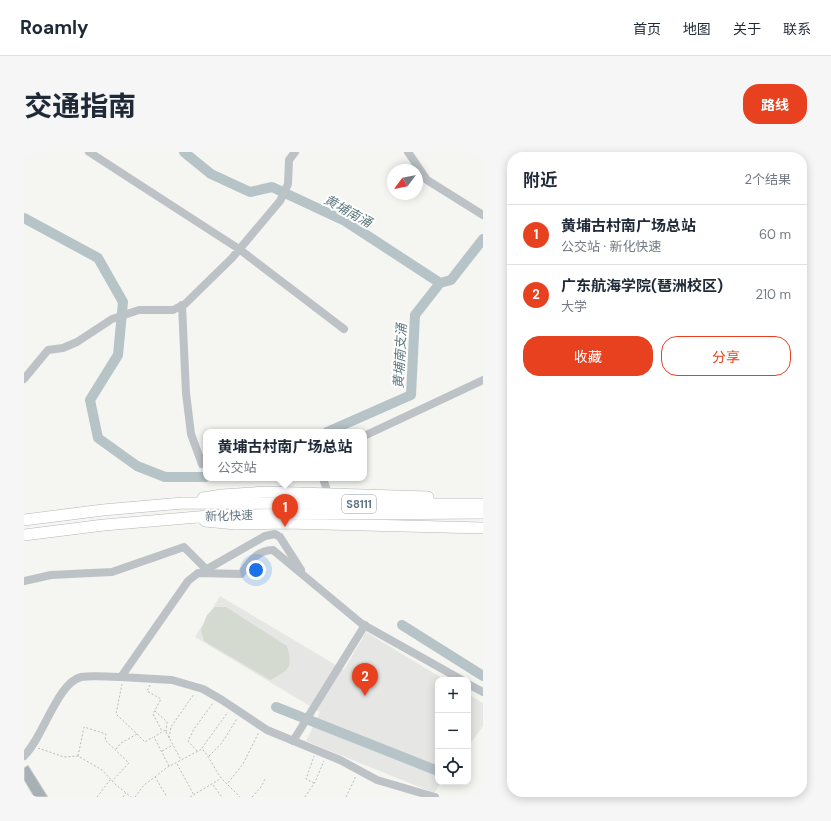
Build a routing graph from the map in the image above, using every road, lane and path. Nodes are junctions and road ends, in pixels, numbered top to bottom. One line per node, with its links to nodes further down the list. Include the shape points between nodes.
1 (89, 152): 5 (street)
2 (295, 152): 5 (street, via 289,160 288,184 280,201)
3 (408, 152): 4 (street, via 427,180)
4 (483, 215)
5 (239, 249): 6 (street); 7 (street)
6 (182, 305): 8 (street, via 173,310 138,310 112,319 77,342 63,348 48,350); 11 (street, via 186,393 191,434)
7 (344, 329)
8 (24, 379)
9 (483, 380): 10 (street)
10 (367, 435)
11 (202, 464)
12 (324, 481): 13 (street)
13 (328, 494): 14 (highway, via 240,493); 15 (highway, via 475,499)
14 (183, 503): 15 (highway, 新化快速 / S8111); 18 (highway, 新化快速 / S8111)
15 (483, 503)
16 (483, 513): 17 (highway, 新化快速 / S8111, via 236,515)
17 (186, 518): 19 (highway, via 236,524); 20 (highway, 新化快速 / S8111)
18 (24, 520)
19 (483, 528)
20 (24, 535)
21 (203, 571): 22 (street, via 241,574 256,555 265,550 273,550); 22 (street, via 265,536 275,534 280,537); 23 (street, via 184,547 112,572 51,575); 25 (street, via 188,581)
22 (306, 577): 24 (street)
23 (24, 581)
24 (365, 625): 26 (street); 41 (street)
25 (122, 677): 27 (street); 38 (path, via 116,714); 43 (street, via 81,678 65,686)
26 (457, 677)
27 (154, 679): 29 (street, via 172,680); 33 (path, via 147,691 161,699)
28 (471, 686): 30 (street)
29 (198, 688): 31 (street); 40 (path, via 171,727)
30 (483, 692)
31 (217, 697): 32 (street); 47 (path, via 188,741)
32 (232, 706): 34 (street); 45 (path)
33 (155, 711): 36 (path, via 153,714); 37 (path, via 168,722)
34 (241, 713): 35 (street); 52 (path, via 221,744)
35 (262, 727): 41 (street); 63 (path, via 243,764)
36 (162, 732): 37 (path, via 165,730); 39 (path)
37 (166, 733): 40 (path)
38 (137, 734): 39 (path, via 145,742); 44 (path)
39 (154, 737): 48 (path)
40 (169, 738): 42 (path)
41 (293, 740): 46 (street)
42 (173, 745): 48 (path); 53 (path)
43 (32, 746): 50 (street); 51 (path, via 64,757)
44 (116, 749): 51 (path, via 105,740 106,734 84,728); 61 (path, via 129,763)
45 (202, 749): 47 (path); 52 (path)
46 (317, 750): 49 (street); 64 (path, via 306,779)
47 (197, 751): 53 (path)
48 (162, 752): 55 (path)
49 (327, 755): 56 (street); 64 (path)
50 (24, 756)
51 (78, 756): 59 (path, via 102,770)
52 (209, 756): 58 (path)
53 (181, 760): 54 (path)
54 (176, 763): 55 (path); 66 (path)
55 (169, 767): 57 (path)
56 (359, 770): 77 (path); 78 (street, via 377,780)
57 (155, 777): 70 (path, via 144,785); 71 (path)
58 (220, 778): 62 (path); 63 (path)
59 (110, 779): 61 (path); 67 (path)
60 (265, 779): 75 (path)
61 (112, 781): 65 (path)
62 (212, 784): 66 (path); 73 (path)
63 (227, 784): 74 (path)
64 (314, 784): 76 (path)
65 (126, 793): 68 (path); 69 (path)
66 (194, 795): 72 (path)
67 (97, 797)
68 (123, 797)
69 (131, 797)
70 (135, 797)
71 (167, 797)
72 (190, 797)
73 (222, 797)
74 (240, 797)
75 (252, 797)
76 (305, 797)
77 (346, 797)
78 (436, 797)

